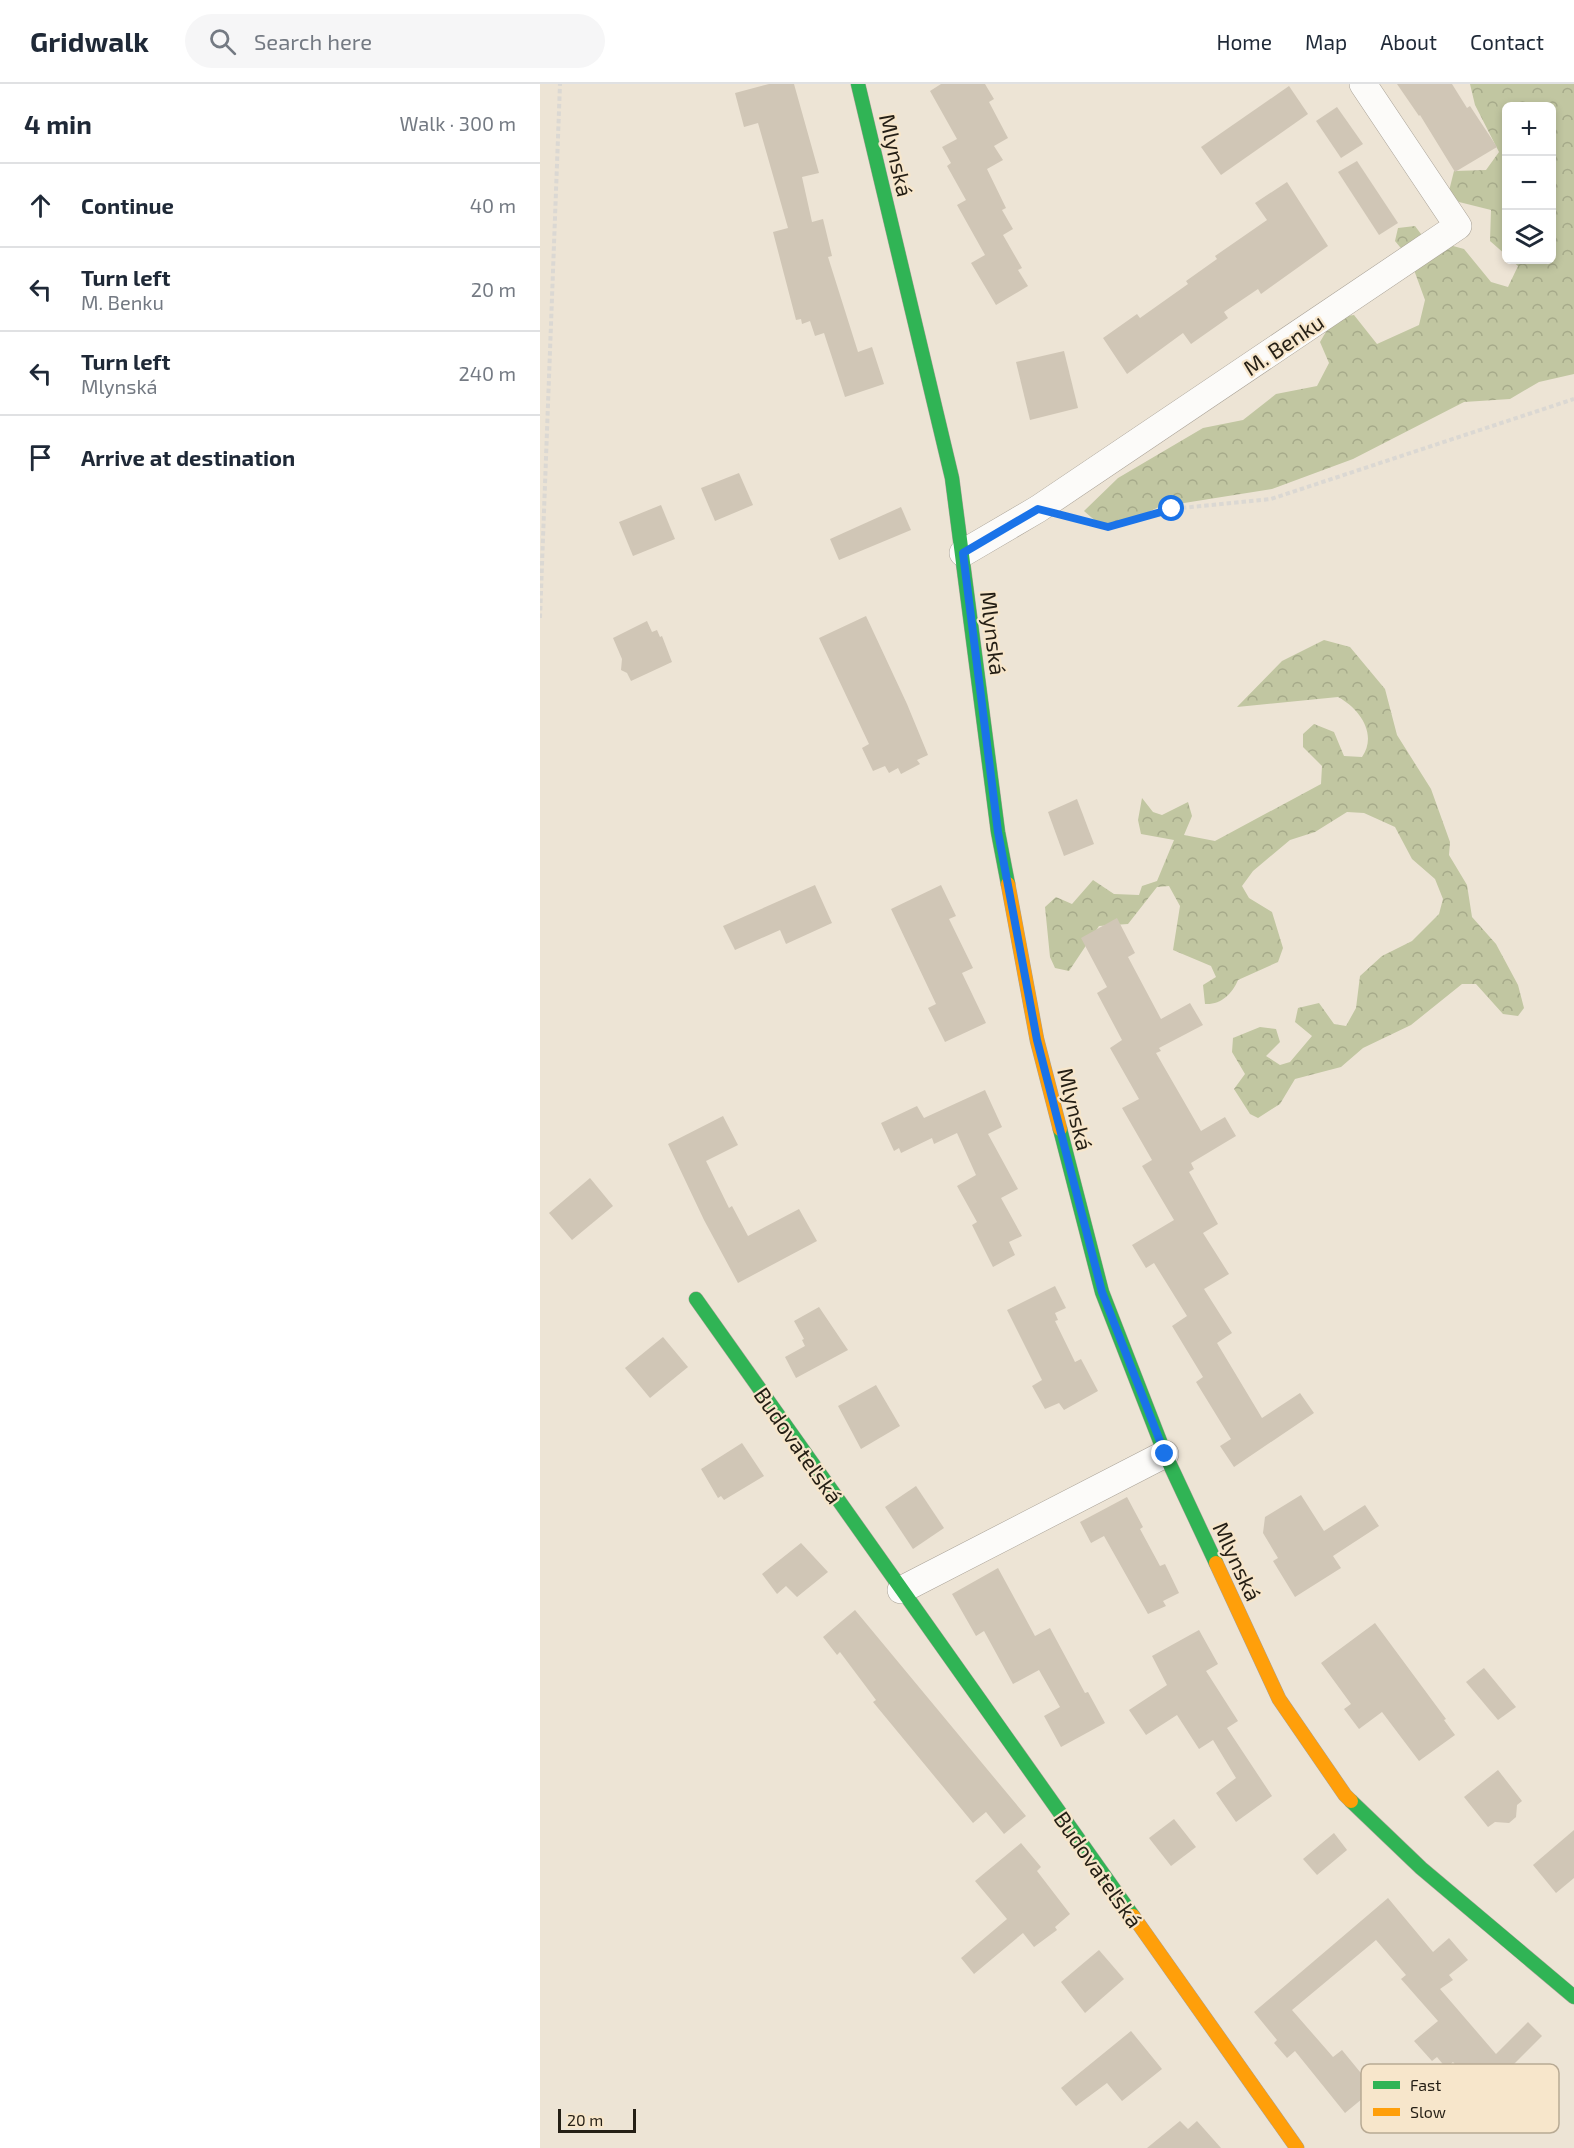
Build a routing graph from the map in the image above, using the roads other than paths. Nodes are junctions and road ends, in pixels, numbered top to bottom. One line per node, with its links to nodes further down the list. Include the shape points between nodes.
1 (858, 84): 3 (street, Mlynská, via 952,478)
2 (1363, 84): 3 (street, M. Benku, via 1458,226 1038,509)
3 (963, 553): 5 (street, Mlynská, via 998,832 1037,1040 1102,1292)
4 (696, 1299): 6 (street, Budovateľská)
5 (1165, 1454): 6 (street); 7 (street, Mlynská, via 1279,1699 1345,1796 1421,1868)
6 (901, 1590): 8 (street, Budovateľská)
7 (1574, 1997)
8 (1297, 2148)

